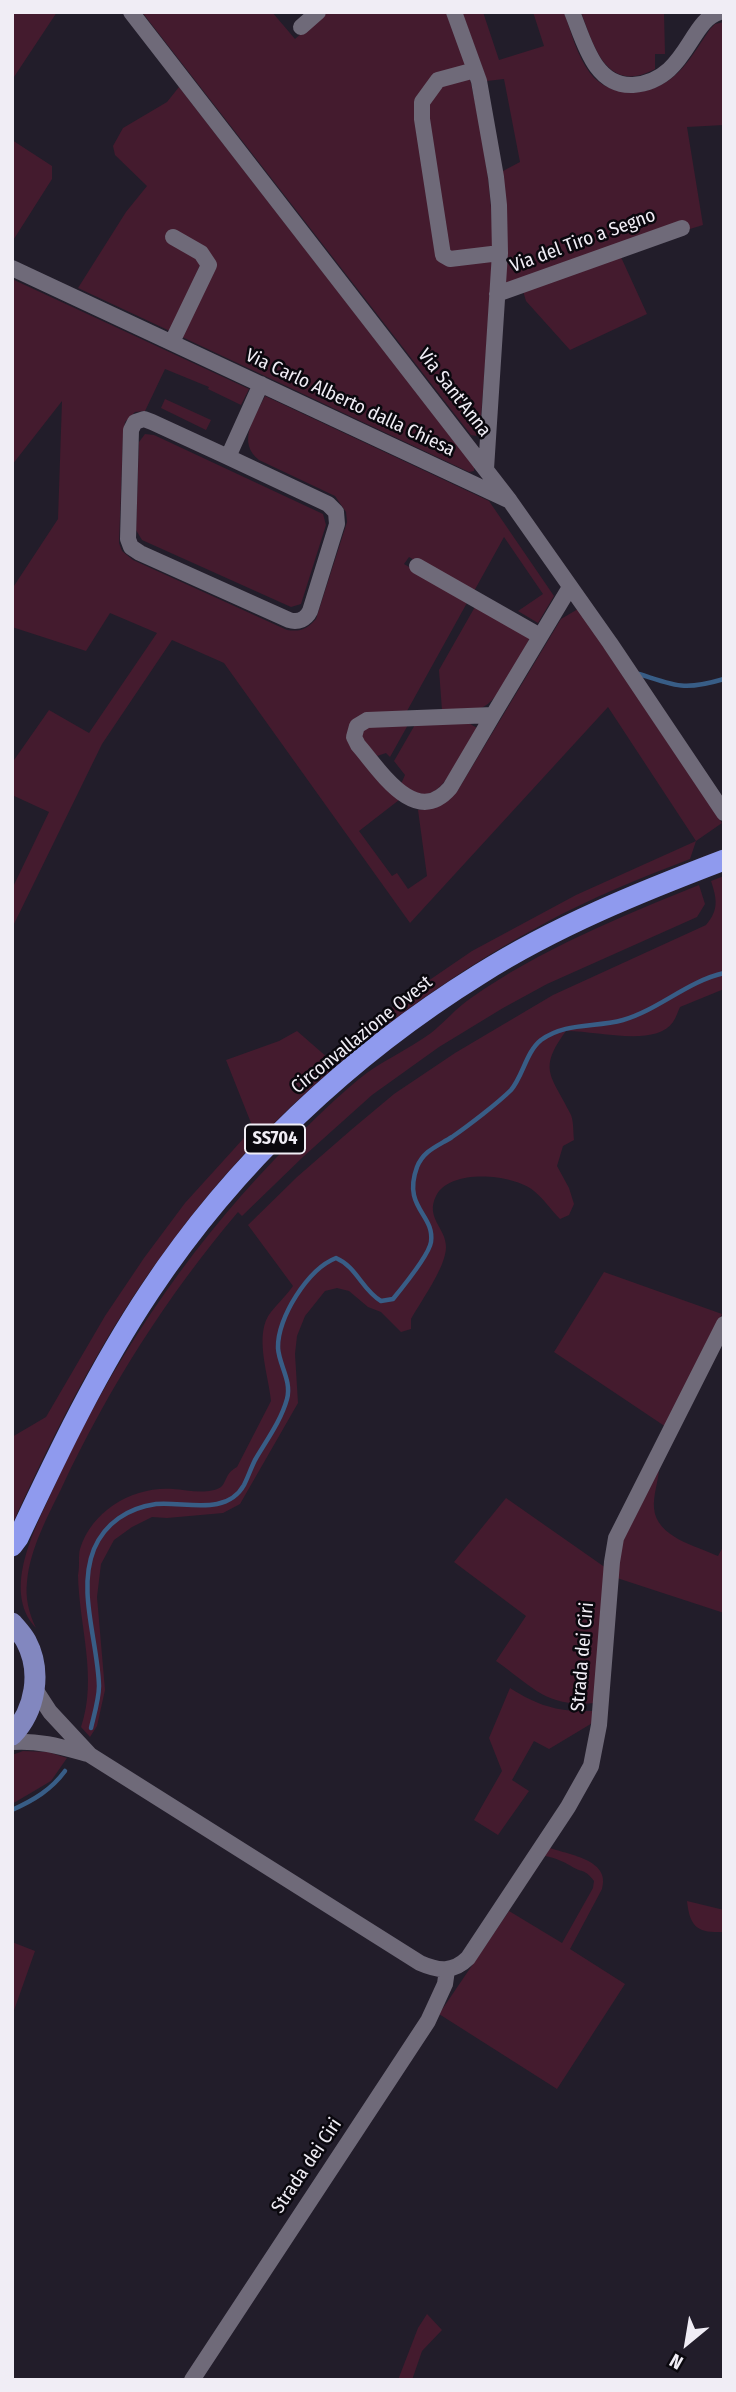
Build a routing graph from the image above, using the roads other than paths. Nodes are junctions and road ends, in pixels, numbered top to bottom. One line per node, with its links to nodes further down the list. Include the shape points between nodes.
1 (131, 12): 16 (street, Via Sant'Anna)
2 (318, 12): 6 (street)
3 (454, 12): 7 (street, Via del Tiro a Segno)
4 (572, 12): 5 (street, via 594,65 626,85 649,82 667,71 708,19)
5 (720, 12)
6 (300, 27)
7 (475, 70): 10 (street, Via del Tiro a Segno, via 496,177); 10 (street, Via del Tiro a Segno, via 438,80 422,102 422,119 443,255 450,259)
8 (682, 228): 12 (street, Via del Tiro a Segno)
9 (173, 237): 13 (street, via 201,253 209,265)
10 (500, 253): 12 (street, Via del Tiro a Segno)
11 (12, 268): 13 (street, Via Carlo Alberto dalla Chiesa)
12 (497, 294): 16 (street, Via del Tiro a Segno)
13 (172, 342): 14 (street, Via Carlo Alberto dalla Chiesa)
14 (261, 384): 15 (street); 17 (street, Via Carlo Alberto dalla Chiesa)
15 (228, 457): 15 (street, via 152,422 135,422 131,430 129,543 140,553 289,620 304,618 337,524 336,512)
16 (486, 469): 17 (street, Via Sant'Anna)
17 (510, 501): 19 (street, Via Sant'Anna)
18 (417, 566): 20 (street)
19 (570, 587): 20 (street); 22 (street, Via Sant'Anna)
20 (540, 636): 21 (street)
21 (493, 715): 21 (street, via 367,720 357,726 355,737 401,793 415,800 431,800 450,788)
22 (724, 813)
23 (724, 860): 25 (highway, Circonvallazione Ovest / SS704, via 594,913 470,980 348,1071 283,1131 203,1220 151,1289 102,1369)
24 (724, 1324): 32 (street, Strada dei Ciri, via 616,1538 591,1766 468,1958)
25 (15, 1542): 26 (highway, SS704)
26 (12, 1563)
27 (12, 1623): 28 (main road, via 26,1641 34,1664)
28 (35, 1689): 29 (main road, via 30,1709); 31 (street)
29 (12, 1735)
30 (12, 1742): 31 (street, via 55,1744)
31 (90, 1755): 32 (street, via 420,1963)
32 (447, 1970): 33 (street, Strada dei Ciri, via 428,2021)
33 (192, 2380)

